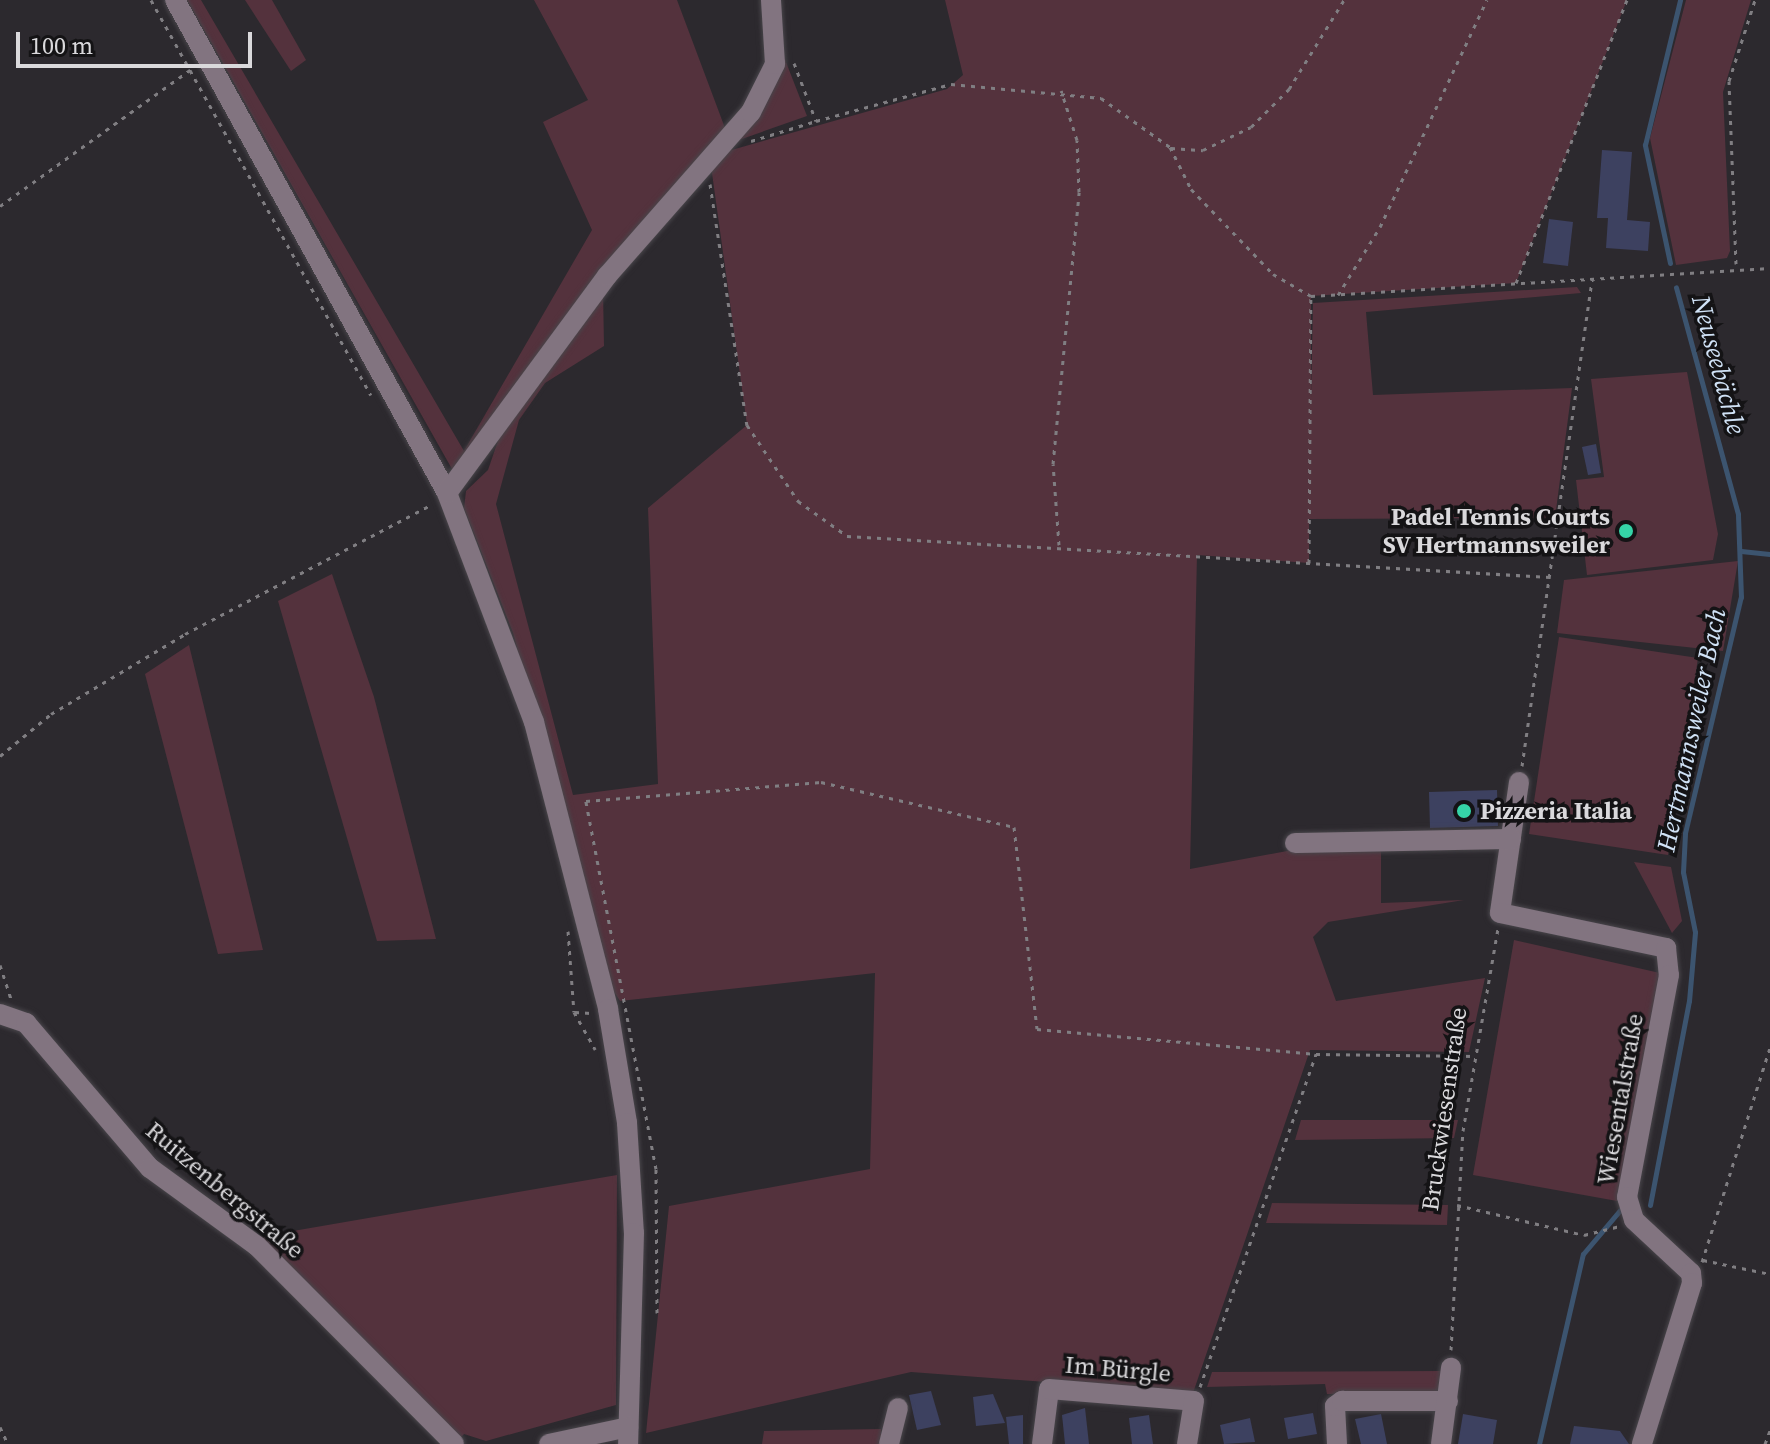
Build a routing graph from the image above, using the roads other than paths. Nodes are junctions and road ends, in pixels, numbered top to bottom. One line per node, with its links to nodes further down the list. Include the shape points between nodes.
1 (175, 0): 3 (street)
2 (771, 0): 3 (street, via 775,64 751,112 599,286)
3 (436, 496): 11 (street, via 534,722 608,1009 634,1220)
4 (1519, 782): 5 (street)
5 (1511, 839): 6 (street); 19 (street, Wiesentalstraße, via 1500,913 1666,948 1669,975 1627,1197 1634,1220 1697,1266)
6 (1295, 843)
7 (6, 1014): 12 (street, Ruitzenbergstraße, via 150,1168 257,1246)
8 (1451, 1368): 9 (street)
9 (1448, 1401): 17 (street, via 1342,1401 1335,1406); 18 (street)
10 (898, 1408): 14 (street)
11 (628, 1436): 13 (street)
12 (454, 1444)
13 (549, 1444)
14 (889, 1444)
15 (1042, 1444): 16 (street, Im Bürgle, via 1049,1389 1194,1401)
16 (1187, 1444)
17 (1337, 1444)
18 (1441, 1444)
19 (1642, 1444)

